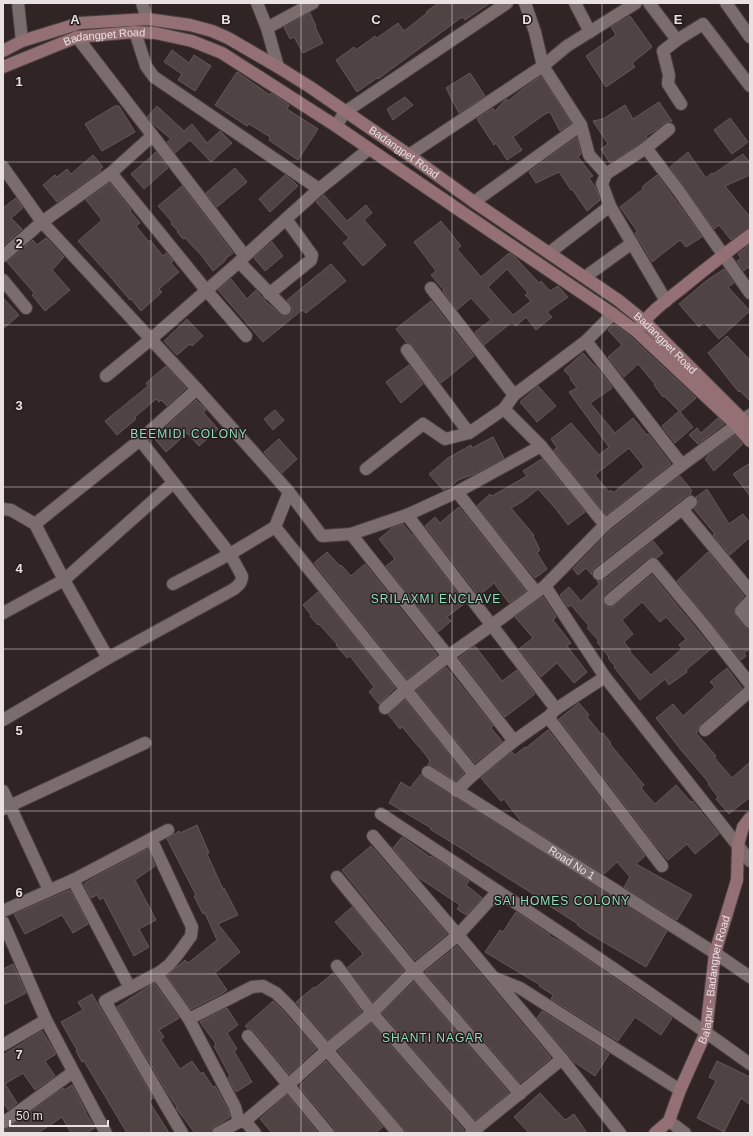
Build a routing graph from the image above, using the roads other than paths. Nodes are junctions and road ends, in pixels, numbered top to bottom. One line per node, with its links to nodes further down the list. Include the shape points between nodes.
1 (18, 3): 18 (street)
2 (142, 3): 11 (street)
3 (257, 3): 12 (street)
4 (313, 3): 12 (street)
5 (507, 3): 25 (street)
6 (525, 3): 21 (street)
7 (575, 3): 14 (street)
8 (636, 3): 14 (street)
9 (649, 3): 17 (street)
10 (726, 3): 16 (street)
11 (147, 19): 18 (main road, Badangpet Road, via 80,23); 22 (main road, Badangpet Road, via 212,31)
12 (267, 28): 22 (street)
13 (135, 32): 15 (main road, Badangpet Road); 27 (main road, Badangpet Road, via 155,33 192,41 222,53); 36 (street, via 146,66 154,77)
14 (590, 32): 21 (street, via 567,46)
15 (77, 37): 20 (main road, Badangpet Road); 29 (street)
16 (750, 37)
17 (677, 40): 23 (street, via 704,24); 24 (street, via 663,51 669,75 668,84)
18 (22, 41): 19 (main road, Badangpet Road)
19 (3, 51)
20 (3, 66)
21 (543, 66): 26 (street); 32 (street)
22 (278, 67): 25 (main road, Badangpet Road)
23 (750, 86)
24 (681, 104)
25 (346, 112): 27 (street); 32 (main road, Badangpet Road)
26 (581, 125): 35 (street, via 589,155); 37 (street)
27 (336, 126): 31 (main road, Badangpet Road)
28 (670, 129): 30 (street)
29 (152, 136): 34 (street); 46 (street)
30 (646, 148): 35 (street); 44 (street)
31 (370, 149): 36 (street); 56 (main road, Badangpet Road)
32 (409, 154): 37 (main road, Badangpet Road)
33 (3, 167): 40 (street)
34 (111, 173): 40 (street); 50 (street)
35 (606, 174): 38 (street, via 602,184)
36 (320, 189): 39 (street)
37 (474, 202): 43 (main road, Badangpet Road)
38 (610, 206): 42 (street); 43 (street)
39 (286, 219): 46 (street); 52 (street, via 312,257)
40 (42, 222): 45 (street); 59 (street)
41 (750, 235): 44 (main road)
42 (632, 243): 47 (street); 53 (street)
43 (549, 253): 47 (main road, Badangpet Road)
44 (724, 254): 51 (street); 53 (main road)
45 (3, 256)
46 (242, 259): 50 (street); 52 (street)
47 (585, 277): 57 (main road, Badangpet Road, via 618,300)
48 (3, 280): 54 (street)
49 (431, 288): 64 (street)
50 (206, 290): 58 (street); 59 (street)
51 (750, 293)
52 (269, 294): 55 (street)
53 (666, 301): 57 (main road)
54 (26, 308)
55 (285, 309)
56 (613, 314): 57 (main road, Badangpet Road); 60 (street)
57 (640, 326): 66 (main road, Badangpet Road)
58 (246, 336)
59 (151, 339): 62 (street); 63 (street)
60 (586, 341): 64 (street); 71 (street)
61 (407, 350): 67 (street)
62 (106, 376)
63 (197, 389): 68 (street); 74 (street)
64 (514, 395): 65 (street)
65 (504, 409): 67 (street); 70 (street)
66 (745, 422): 69 (main road, Badangpet Road); 71 (street)
67 (469, 433): 72 (street, via 445,438 423,424)
68 (140, 440): 73 (street); 78 (street)
69 (750, 441)
70 (541, 446): 75 (street); 79 (street)
71 (682, 465): 79 (street)
72 (366, 469)
73 (174, 483): 82 (street); 84 (street)
74 (289, 492): 80 (street); 81 (street, via 322,536)
75 (457, 492): 77 (street); 86 (street)
76 (6, 512): 78 (street)
77 (408, 515): 81 (street); 92 (street)
78 (35, 524): 84 (street)
79 (605, 525): 86 (street)
80 (275, 527): 82 (street); 97 (street)
81 (351, 534): 93 (street)
82 (230, 554): 85 (street); 94 (street, via 242,576 240,584)
83 (599, 574): 87 (street, via 687,506)
84 (64, 580): 90 (street); 94 (street)
85 (173, 584)
86 (540, 589): 92 (street); 95 (street)
87 (750, 591)
88 (610, 600): 96 (street, via 653,564)
89 (750, 601): 91 (street, via 741,611)
90 (3, 613)
91 (750, 622)
92 (492, 625): 93 (street); 100 (street)
93 (448, 656): 97 (street); 103 (street)
94 (108, 658): 101 (street)
95 (606, 677): 100 (street); 115 (street)
96 (750, 684)
97 (405, 690): 99 (street); 106 (street)
98 (750, 691): 102 (street)
99 (385, 708)
100 (552, 713): 103 (street); 117 (street)
101 (3, 720)
102 (705, 730)
103 (514, 741): 106 (street)
104 (144, 743): 109 (street)
105 (428, 772): 108 (street, Road No 1)
106 (474, 774): 108 (street)
107 (3, 791): 109 (street)
108 (456, 791): 125 (street, Road No 1)
109 (7, 807): 120 (street)
110 (381, 814): 121 (street)
111 (750, 818): 115 (main road, Balapur - Badangpet Road, via 743,827)
112 (168, 830): 114 (street)
113 (373, 836): 124 (street)
114 (151, 839): 119 (street); 128 (street, via 192,927 191,936 178,954)
115 (738, 845): 116 (street); 125 (main road, Balapur - Badangpet Road, via 737,880)
116 (750, 861)
117 (662, 866)
118 (337, 877): 127 (street)
119 (73, 880): 120 (street); 131 (street)
120 (49, 890): 122 (street)
121 (498, 891): 124 (street); 135 (street)
122 (3, 911)
123 (3, 922): 134 (street)
124 (458, 935): 127 (street); 130 (street)
125 (715, 953): 129 (street, Road No 1); 135 (main road, Balapur - Badangpet Road)
126 (337, 966): 132 (street)
127 (414, 971): 132 (street); 144 (street)
128 (157, 974): 131 (street); 133 (street)
129 (750, 977)
130 (494, 978): 139 (street); 143 (street, via 520,988)
131 (130, 988): 150 (street, via 105,1001)
132 (372, 1013): 138 (street); 149 (street)
133 (188, 1019): 138 (street, via 252,987 263,986 276,992); 145 (street)
134 (46, 1020): 137 (street); 141 (street)
135 (706, 1032): 140 (street); 143 (main road, Balapur - Badangpet Road)
136 (248, 1036): 142 (street)
137 (3, 1045)
138 (327, 1050): 142 (street); 154 (street)
139 (562, 1059): 144 (street); 155 (street)
140 (750, 1064)
141 (73, 1072): 147 (street); 148 (street)
142 (288, 1085): 145 (street); 153 (street)
143 (680, 1090): 146 (main road, Balapur - Badangpet Road)
144 (520, 1094): 149 (street)
145 (242, 1121): 151 (street); 152 (street)
146 (669, 1121): 156 (main road, Balapur - Badangpet Road); 157 (street)
147 (3, 1123)
148 (102, 1132)
149 (474, 1132)
150 (182, 1133)
151 (218, 1133)
152 (255, 1133)
153 (328, 1133)
154 (398, 1133)
155 (620, 1133)
156 (655, 1133)
157 (685, 1133)

